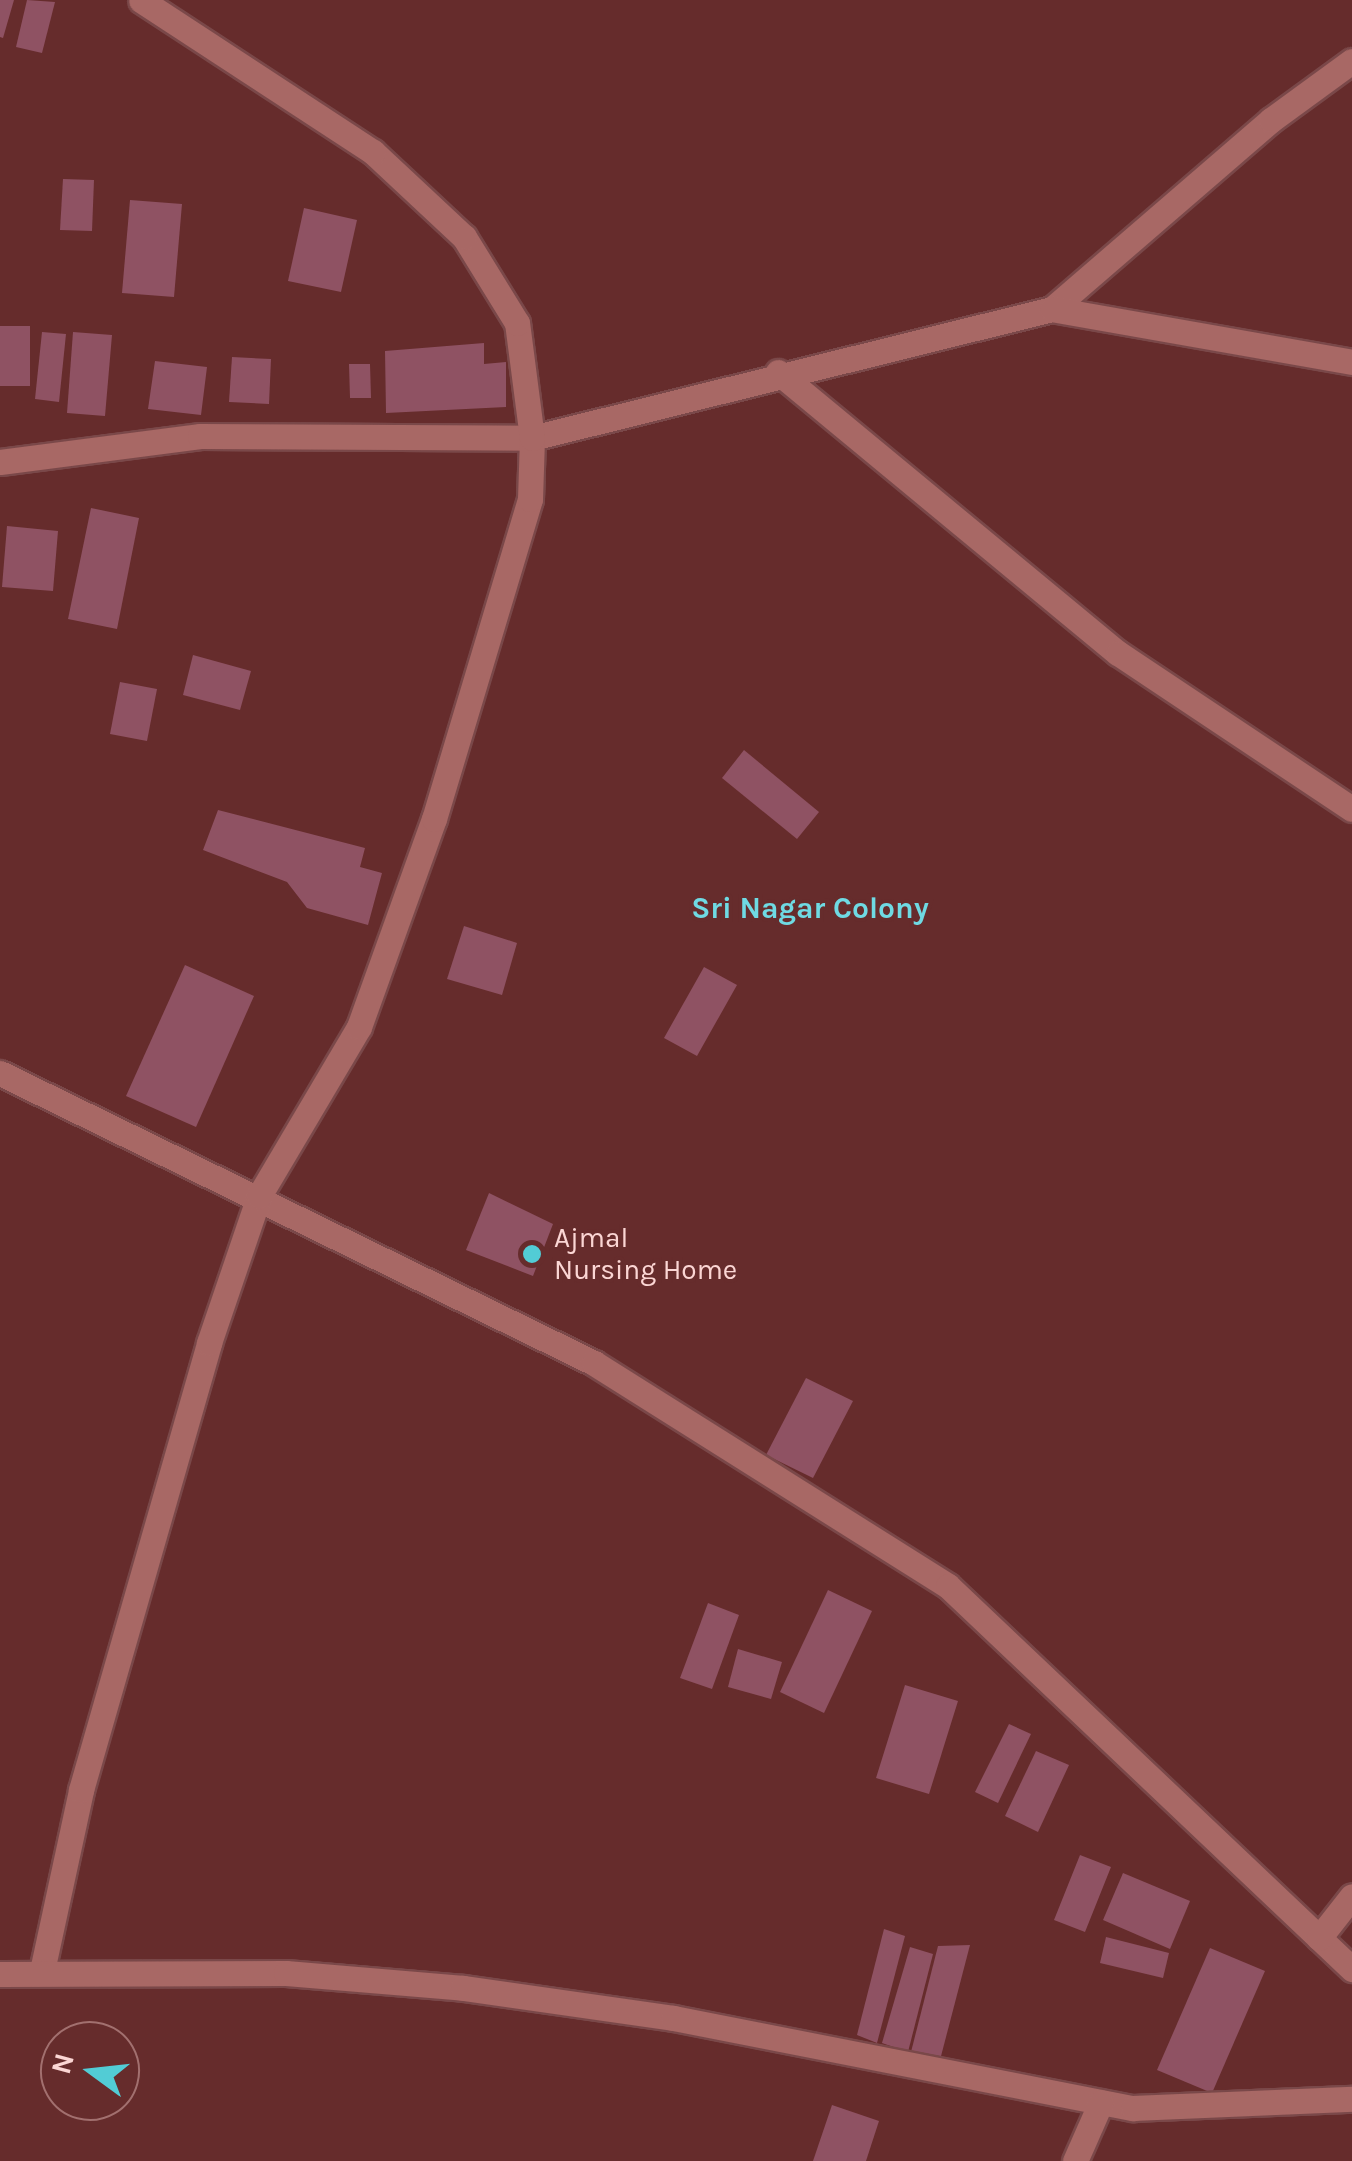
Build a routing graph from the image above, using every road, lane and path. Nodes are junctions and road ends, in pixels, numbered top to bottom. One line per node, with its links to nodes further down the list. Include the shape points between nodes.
1 (141, 0): 6 (street, via 373,152 464,237 518,323)
2 (1352, 61): 3 (street, via 1271,120)
3 (1052, 309): 4 (street); 5 (street)
4 (1352, 362)
5 (778, 372): 6 (street); 8 (street, via 1118,654)
6 (532, 438): 7 (street, via 200,436); 10 (street, via 530,499 513,566 365,1010)
7 (0, 462)
8 (1352, 809)
9 (0, 1073): 10 (street)
10 (258, 1196): 12 (street, via 594,1363 948,1586); 14 (street, via 146,1549)
11 (1352, 1896): 12 (street)
12 (1319, 1938): 13 (street)
13 (1352, 1969)
14 (42, 1970): 15 (street); 17 (street, via 286,1973 462,1988 674,2018)
15 (0, 1974)
16 (1352, 2099): 17 (street, via 1134,2108)
17 (1101, 2102): 18 (street)
18 (1075, 2161)

